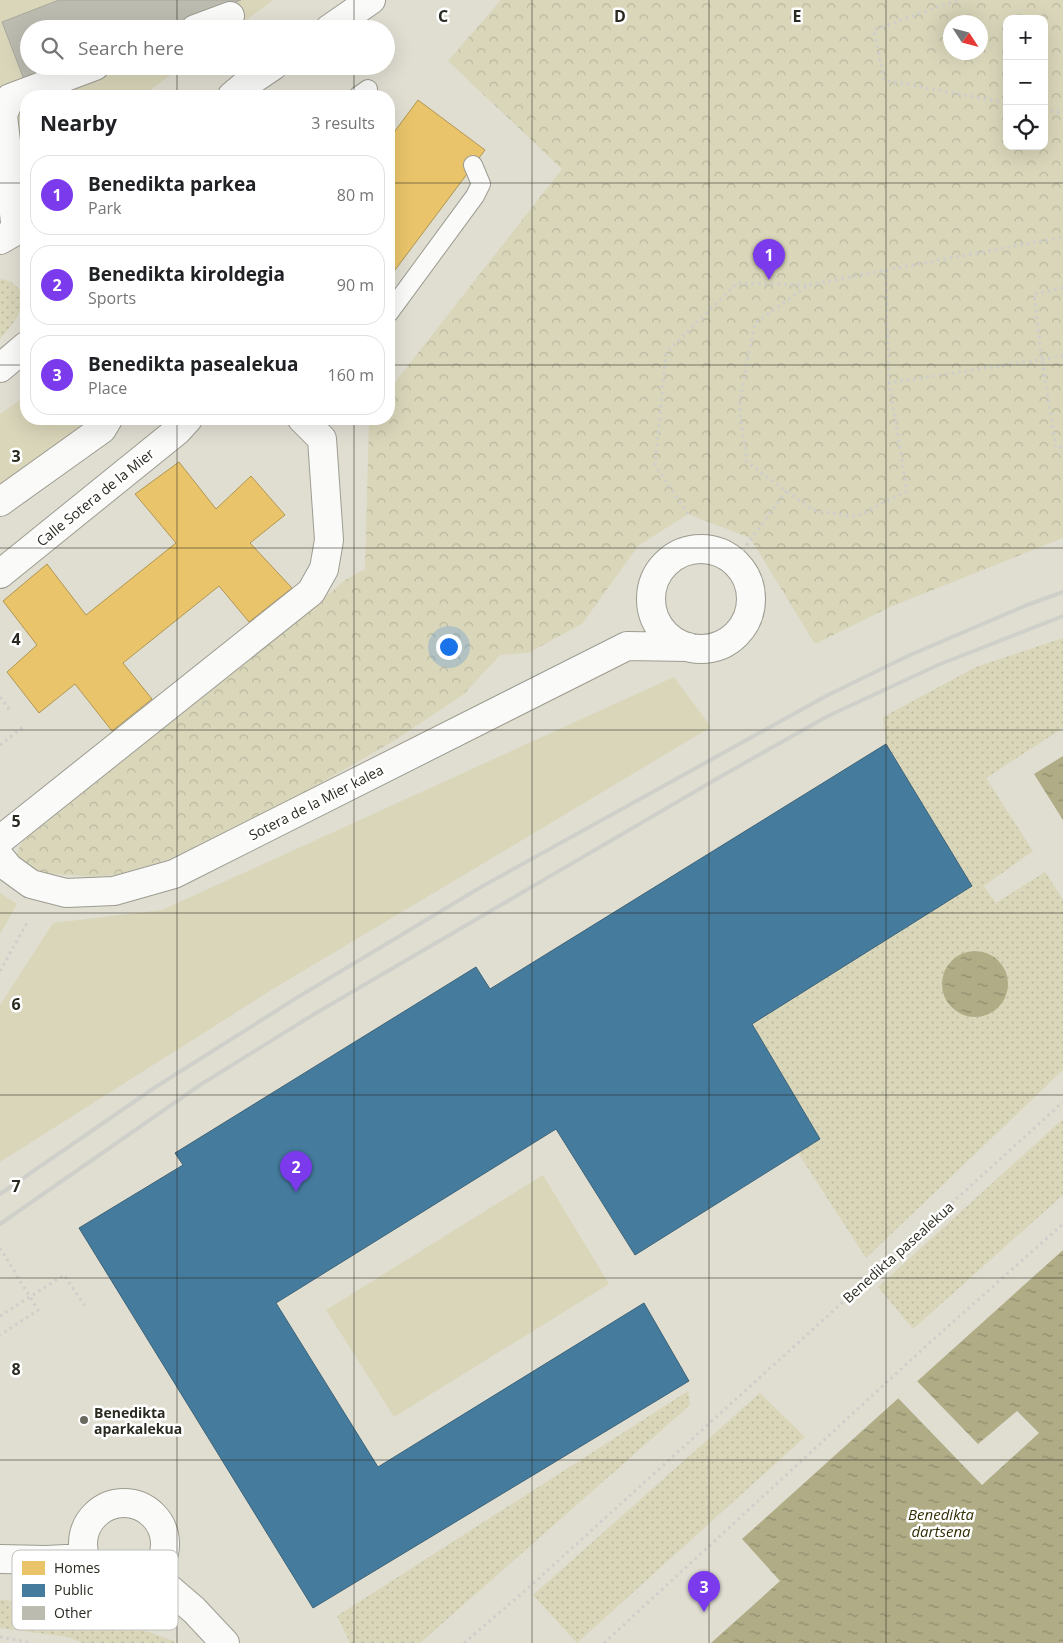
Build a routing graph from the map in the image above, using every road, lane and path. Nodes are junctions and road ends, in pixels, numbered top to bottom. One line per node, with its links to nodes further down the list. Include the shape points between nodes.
1 (371, 0): 5 (street)
2 (957, 0): 11 (path, via 874,30 884,80)
3 (230, 16): 4 (street)
4 (219, 20)
5 (341, 20)
6 (70, 75): 8 (street)
7 (260, 75): 9 (street)
8 (31, 90)
9 (239, 90)
10 (20, 94): 15 (street, via 10,98 3,115)
11 (1003, 102)
12 (1048, 111): 13 (path)
13 (1063, 114)
14 (473, 165): 20 (lane, via 481,184 475,196)
15 (14, 232)
16 (1063, 236): 17 (path)
17 (886, 270): 18 (path); 25 (path)
18 (809, 285): 30 (path, via 755,323 738,405 747,462); 32 (path, via 737,283 666,353 655,465)
19 (1063, 288): 23 (path, via 1034,294)
20 (395, 305)
21 (20, 351): 24 (street)
22 (1063, 356): 23 (path)
23 (1042, 360): 25 (path); 29 (path, via 1056,448)
24 (0, 368)
25 (889, 383): 30 (path, via 907,491 855,516 813,510)
26 (105, 425): 31 (street)
27 (182, 425): 34 (street, Calle Sotera de la Mier)
28 (311, 425): 42 (street, via 322,439 329,540 324,569 311,592)
29 (1063, 447)
30 (787, 490): 33 (path)
31 (0, 502)
32 (688, 514)
33 (735, 562): 35 (street, via 721,552 706,549 689,550 674,556 654,581); 37 (street, via 745,574 751,590 751,606 745,622 735,636 721,645 704,649)
34 (0, 574)
35 (651, 598): 36 (street); 37 (street, via 653,614 661,628 672,639)
36 (627, 646): 37 (street, Sotera de la Mier kalea); 44 (street, Sotera de la Mier kalea, via 174,874 114,890 66,893)
37 (688, 647)
38 (0, 697): 39 (path)
39 (11, 712)
40 (23, 726): 41 (path)
41 (0, 745)
42 (0, 840)
43 (0, 857): 44 (street, Sotera de la Mier kalea, via 31,884)
44 (47, 888): 45 (path)
45 (0, 971)
46 (1063, 1102): 58 (path, Benedikta pasealekua)
47 (1063, 1224): 59 (path, via 919,1352)
48 (0, 1248): 51 (path, bridge, via 38,1310)
49 (88, 1309): 50 (path, via 64,1275)
50 (0, 1316)
51 (0, 1334)
52 (85, 1550): 53 (street, via 87,1528 93,1517 104,1508 130,1504 153,1515 165,1538)
53 (164, 1550)
54 (178, 1596): 57 (street)
55 (0, 1637): 56 (path)
56 (32, 1643)
57 (225, 1643)
58 (464, 1643)
59 (604, 1643)

